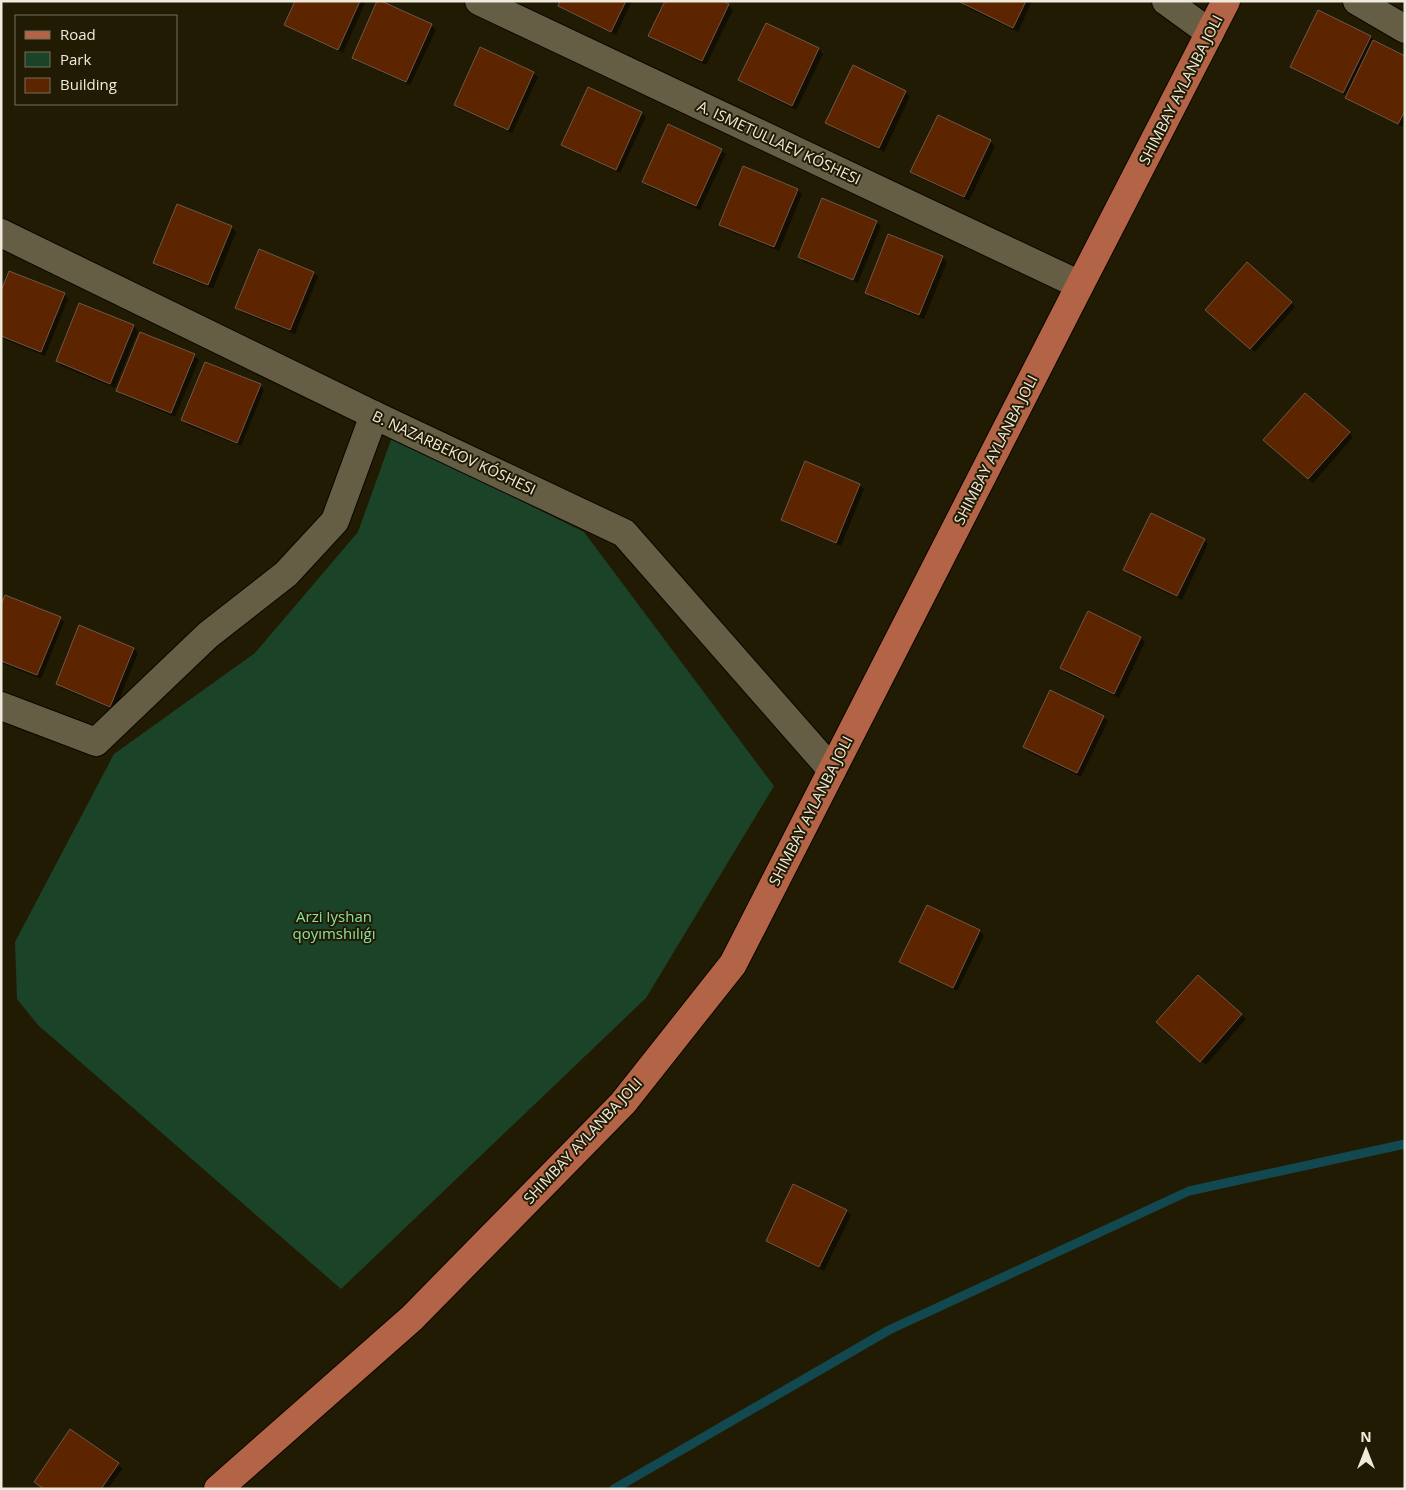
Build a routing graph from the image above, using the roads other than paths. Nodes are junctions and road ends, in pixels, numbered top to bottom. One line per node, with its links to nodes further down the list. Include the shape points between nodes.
1 (479, 1): 8 (street, A. ISMETULLAEV KÓSHESI)
2 (1166, 1): 6 (street)
3 (1226, 1): 6 (main road)
4 (1357, 1): 5 (street)
5 (1405, 29)
6 (1210, 33): 8 (main road)
7 (1, 232): 9 (street, B. NAZARBEKOV KÓSHESI)
8 (1080, 285): 11 (main road)
9 (374, 415): 10 (street, via 335,521 286,574 208,636 96,742); 11 (street, B. NAZARBEKOV KÓSHESI, via 624,533)
10 (1, 706)
11 (832, 770): 12 (main road, via 733,964 623,1103 412,1318)
12 (218, 1489)

